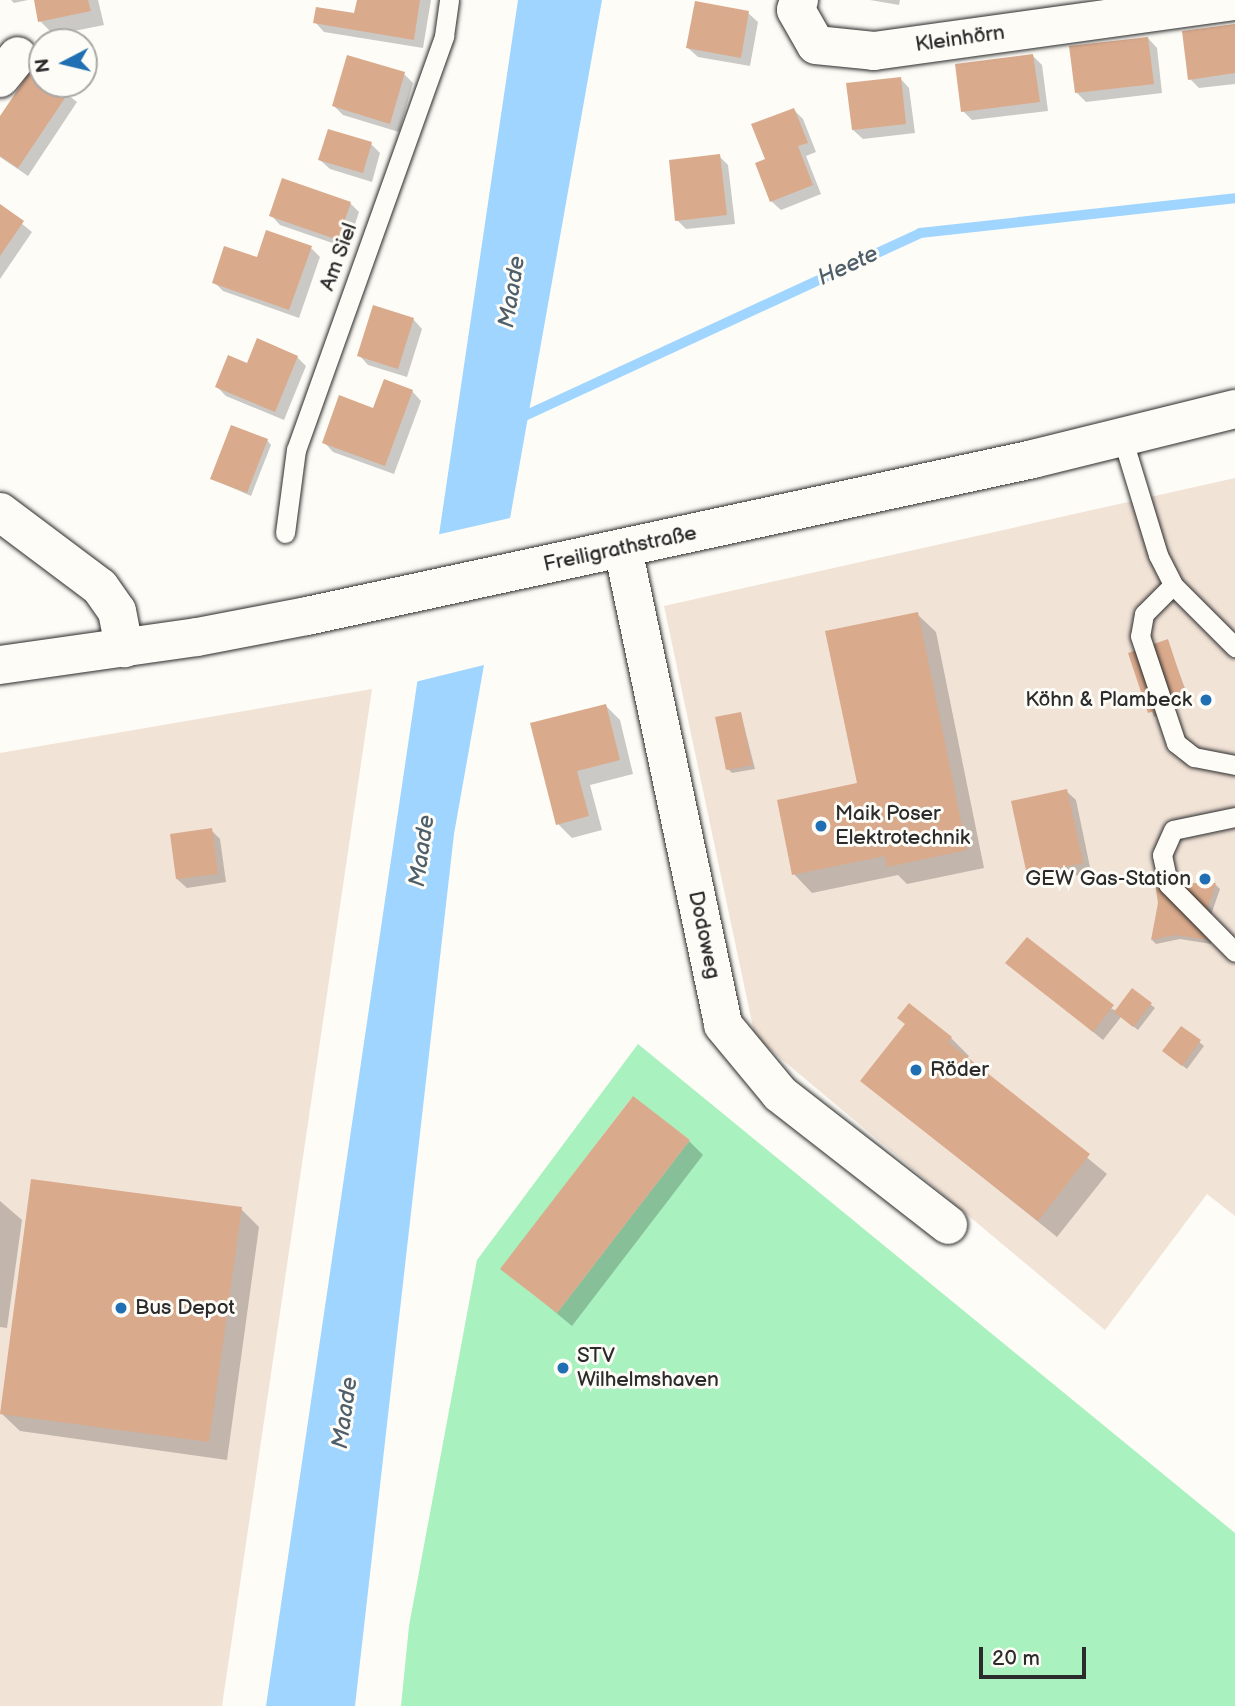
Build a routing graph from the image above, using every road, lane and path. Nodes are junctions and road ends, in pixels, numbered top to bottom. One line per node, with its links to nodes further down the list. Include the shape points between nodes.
1 (449, 0): 8 (lane, Am Siel, via 444,36 296,450)
2 (799, 0): 4 (street, Kleinhörn, via 796,10 816,45 874,51)
3 (1235, 1): 4 (street, Kleinhörn)
4 (1154, 6)
5 (1235, 409): 6 (street, Freiligrathstraße)
6 (1122, 437): 9 (street, Freiligrathstraße); 10 (lane, via 1158,555)
7 (0, 512): 12 (street, via 100,587 117,611)
8 (285, 533)
9 (623, 549): 12 (street, Freiligrathstraße, via 364,604); 17 (street, Dodoweg, via 723,1025 780,1094)
10 (1172, 585): 11 (lane); 14 (lane, via 1144,614 1140,636 1176,743 1194,757)
11 (1235, 647)
12 (124, 648): 13 (street, Freiligrathstraße)
13 (0, 665)
14 (1235, 765)
15 (1235, 817): 16 (lane, via 1173,830 1162,855 1168,884)
16 (1235, 952)
17 (948, 1225)

